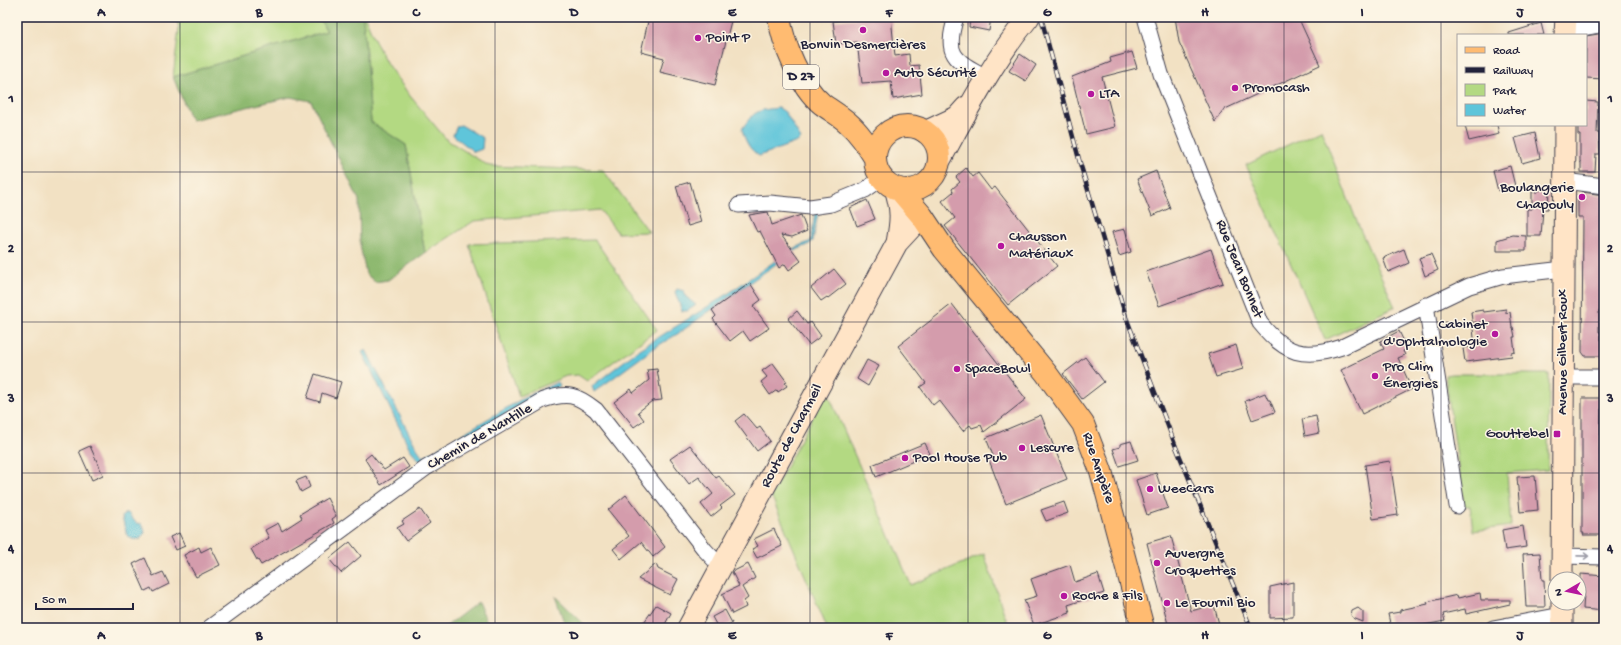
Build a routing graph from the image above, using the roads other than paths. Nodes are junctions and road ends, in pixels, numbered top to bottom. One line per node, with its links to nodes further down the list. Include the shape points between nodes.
1 (779, 17): 9 (main road, D 27, via 791,58 804,81 821,103)
2 (1029, 17): 7 (main road)
3 (1145, 17): 23 (street, Rue Jean Bonnet, via 1161,74 1260,323 1272,338 1286,348 1306,354 1329,352 1342,348)
4 (954, 23): 7 (street, via 950,40 952,50 960,63)
5 (1604, 24): 6 (street)
6 (1565, 28)
7 (986, 77): 8 (main road)
8 (975, 96): 11 (main road, via 957,117); 13 (main road)
9 (847, 121): 12 (main road, D 27); 14 (main road, D 27, via 862,138)
10 (1565, 126): 15 (main road, Avenue Gilbert Roux)
11 (926, 132): 12 (main road, via 906,126); 13 (main road, via 937,146)
12 (887, 133): 14 (main road, via 879,144)
13 (938, 164): 16 (main road, via 936,172)
14 (888, 178): 16 (main road, via 909,190); 18 (street, via 831,204 810,207 770,203); 19 (main road, Rue Ampère); 21 (main road, Route de Charmeil / D 27, via 900,205)
15 (1564, 181): 17 (street); 22 (main road, Avenue Gilbert Roux)
16 (926, 184): 19 (main road)
17 (1604, 186)
18 (739, 205)
19 (922, 216): 20 (main road, Rue Ampère); 21 (main road, Route de Charmeil / D 27)
20 (938, 240): 21 (main road, via 926,235); 34 (main road, Rue Ampère, via 1046,373 1082,424 1102,471)
21 (897, 243): 29 (main road, Route de Charmeil / D 27)
22 (1564, 269): 23 (street, Rue Jean Bonnet, via 1503,276 1469,286); 24 (main road, Avenue Gilbert Roux)
23 (1426, 305): 26 (street)
24 (1563, 377): 25 (street); 27 (main road, Avenue Gilbert Roux)
25 (1604, 377)
26 (1457, 506)
27 (1562, 556): 28 (street, one-way to 28); 30 (main road, Avenue Gilbert Roux)
28 (1604, 557)
29 (721, 567): 32 (street, Chemin de Nantille, via 596,410 583,399 571,395 556,396 543,400 426,468); 33 (main road, Route de Charmeil / D 27)
30 (1562, 571)
31 (1562, 616): 35 (street)
32 (209, 628)
33 (688, 628)
34 (1143, 628)
35 (1493, 628)

